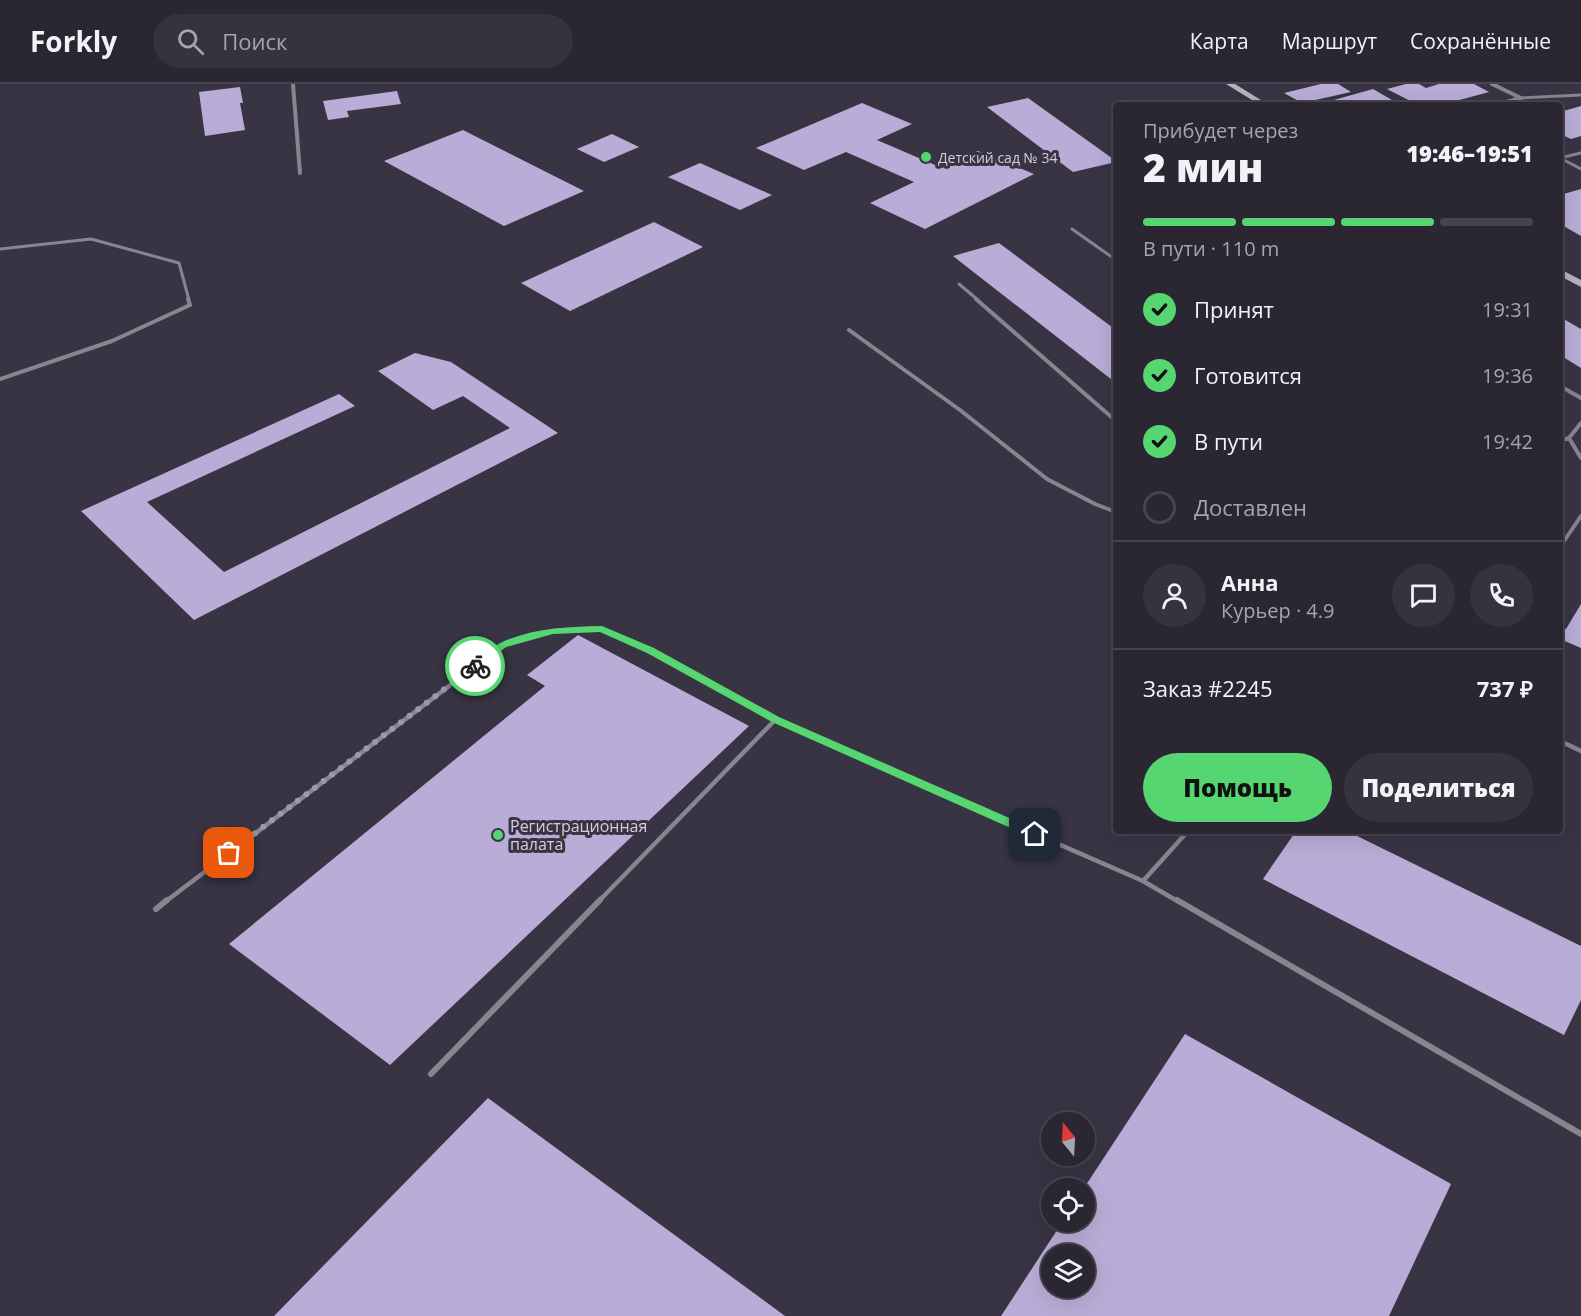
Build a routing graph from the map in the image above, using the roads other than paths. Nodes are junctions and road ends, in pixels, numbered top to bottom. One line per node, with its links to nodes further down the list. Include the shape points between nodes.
1 (293, 84): 12 (street)
2 (1230, 84): 6 (street)
3 (1492, 84): 5 (street)
4 (1581, 95): 5 (lane)
5 (1521, 98): 7 (street)
6 (1259, 102)
7 (1506, 102)
8 (1581, 153): 9 (lane)
9 (1563, 157)
10 (1563, 160): 11 (lane)
11 (1581, 169)
12 (300, 173)
13 (1072, 228): 15 (lane)
14 (0, 249): 20 (lane, via 91,239 179,263 190,305 112,341)
15 (1113, 258)
16 (1563, 275): 18 (street)
17 (959, 284): 23 (lane)
18 (1581, 284)
19 (849, 330): 28 (lane, via 1047,479)
20 (0, 379)
21 (1563, 388): 22 (lane)
22 (1581, 398)
23 (1113, 418)
24 (1581, 423): 25 (lane)
25 (1569, 438): 26 (lane); 27 (lane)
26 (1563, 440)
27 (1581, 458)
28 (1113, 511)
29 (1581, 516): 30 (lane)
30 (1563, 543)
31 (775, 720): 35 (lane); 36 (lane, via 651,651 602,629 553,631 503,645); 37 (lane)
32 (1563, 742): 33 (lane)
33 (1581, 751)
34 (1185, 834): 35 (lane)
35 (1143, 881): 38 (lane)
36 (156, 909)
37 (431, 1074)
38 (1581, 1134)

